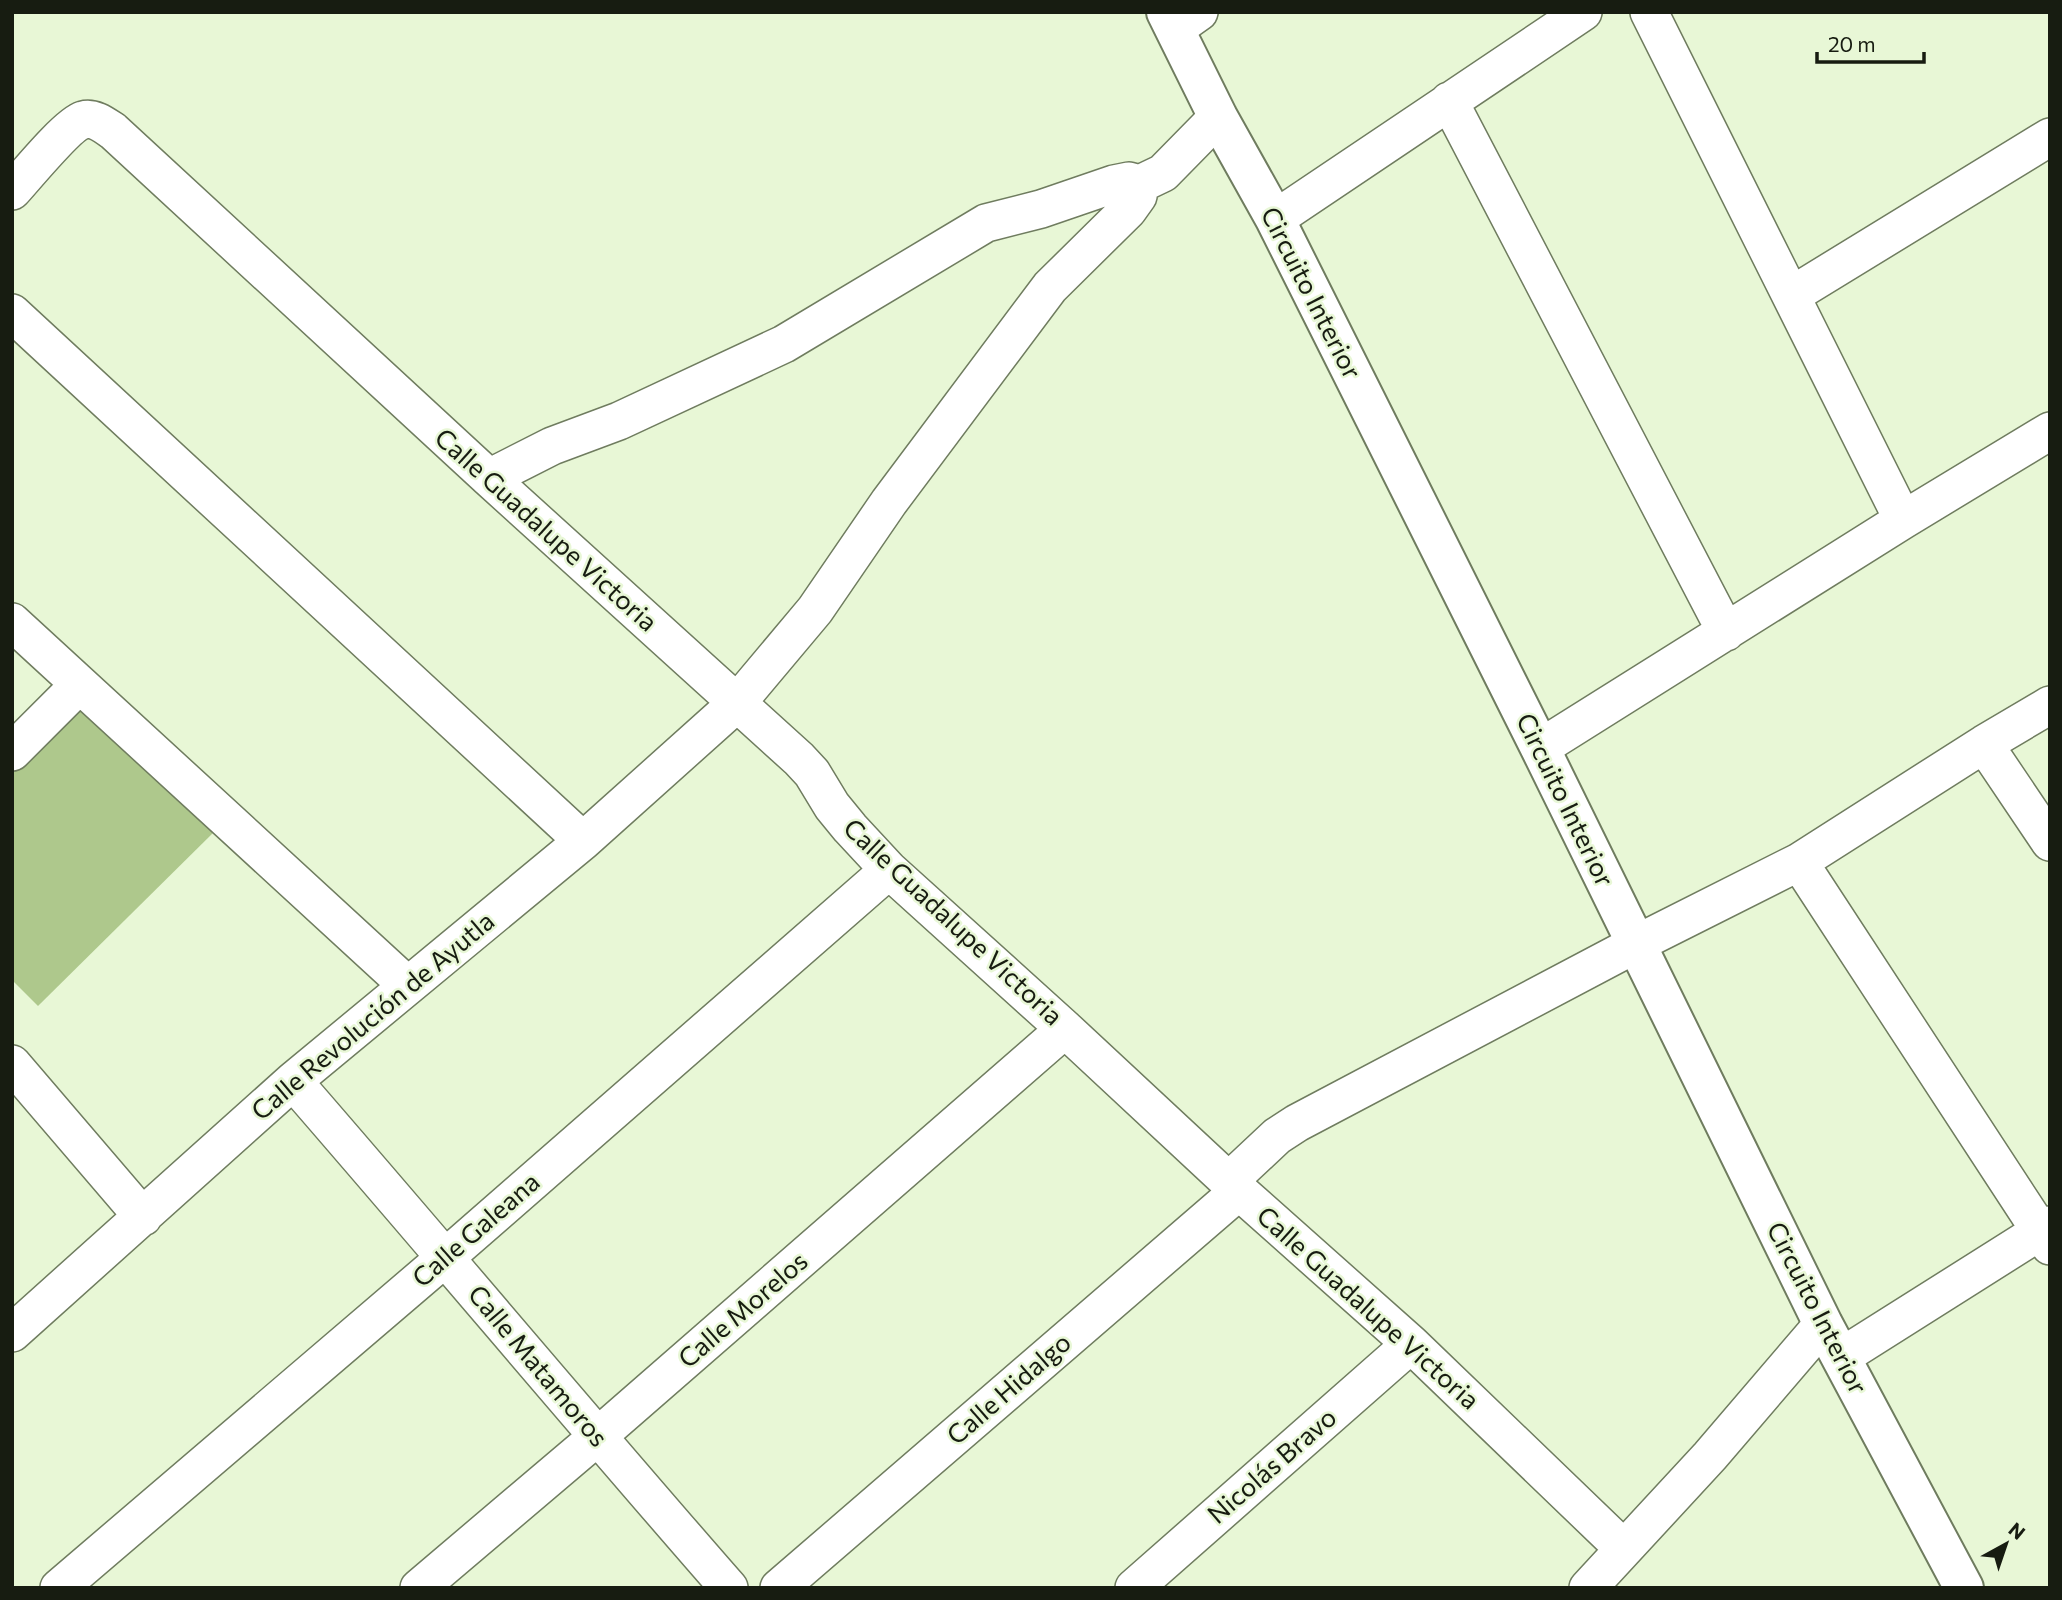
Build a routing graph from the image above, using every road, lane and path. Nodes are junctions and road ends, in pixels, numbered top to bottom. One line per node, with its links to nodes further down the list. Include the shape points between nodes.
1 (1583, 12): 4 (street)
2 (1649, 12): 10 (street)
3 (1180, 18): 5 (main road, Circuito Interior)
4 (1449, 101): 9 (street); 16 (street)
5 (1218, 117): 7 (street, via 1163,173); 9 (main road, Circuito Interior)
6 (2050, 137): 10 (street)
7 (1140, 184): 13 (street, via 1114,184 986,223 784,344); 18 (street, Calle Revolución de Ayutla, via 1128,210 1050,287 889,502 815,610)
8 (12, 191): 13 (street, Calle Guadalupe Victoria, via 74,125 90,119 101,123)
9 (1275, 219): 21 (main road, Circuito Interior)
10 (1792, 295): 14 (street)
11 (12, 313): 23 (street)
12 (2050, 431): 14 (street)
13 (489, 478): 18 (street, Calle Guadalupe Victoria)
14 (1903, 520): 16 (street)
15 (12, 622): 17 (street)
16 (1726, 632): 21 (street)
17 (79, 685): 22 (street); 28 (street)
18 (737, 703): 23 (street, Calle Revolución de Ayutla); 26 (street, Calle Guadalupe Victoria, via 812,773 832,806)
19 (2050, 705): 20 (street, Calle Hidalgo)
20 (1984, 744): 24 (street); 25 (street, Calle Hidalgo)
21 (1540, 748): 27 (main road, Circuito Interior)
22 (12, 752)
23 (583, 841): 28 (street, Calle Revolución de Ayutla)
24 (2050, 842)
25 (1799, 862): 27 (street, Calle Hidalgo); 34 (street)
26 (889, 870): 29 (street, Calle Guadalupe Victoria); 35 (street, Calle Galeana)
27 (1636, 944): 32 (street, Calle Hidalgo, via 1287,1129); 36 (main road, Circuito Interior)
28 (407, 985): 31 (street, Calle Revolución de Ayutla)
29 (1065, 1029): 32 (street, Calle Guadalupe Victoria); 40 (street, Calle Morelos)
30 (12, 1064): 33 (street)
31 (293, 1081): 33 (street, Calle Revolución de Ayutla); 35 (street, Calle Matamoros)
32 (1234, 1186): 38 (street, Calle Guadalupe Victoria); 45 (street, Calle Hidalgo)
33 (143, 1217): 37 (street, Calle Revolución de Ayutla)
34 (2047, 1234): 39 (street)
35 (446, 1256): 40 (street, Calle Matamoros); 42 (street, Calle Galeana)
36 (1823, 1324): 39 (main road, Circuito Interior); 41 (street)
37 (12, 1333)
38 (1411, 1344): 41 (street, Calle Guadalupe Victoria); 46 (street, Nicolás Bravo)
39 (1841, 1357): 48 (main road, Circuito Interior)
40 (597, 1437): 43 (street, Calle Morelos); 44 (street, Calle Matamoros)
41 (1624, 1549): 47 (street)
42 (59, 1588)
43 (419, 1588)
44 (729, 1588)
45 (779, 1588)
46 (1133, 1588)
47 (1588, 1588)
48 (1964, 1588)

